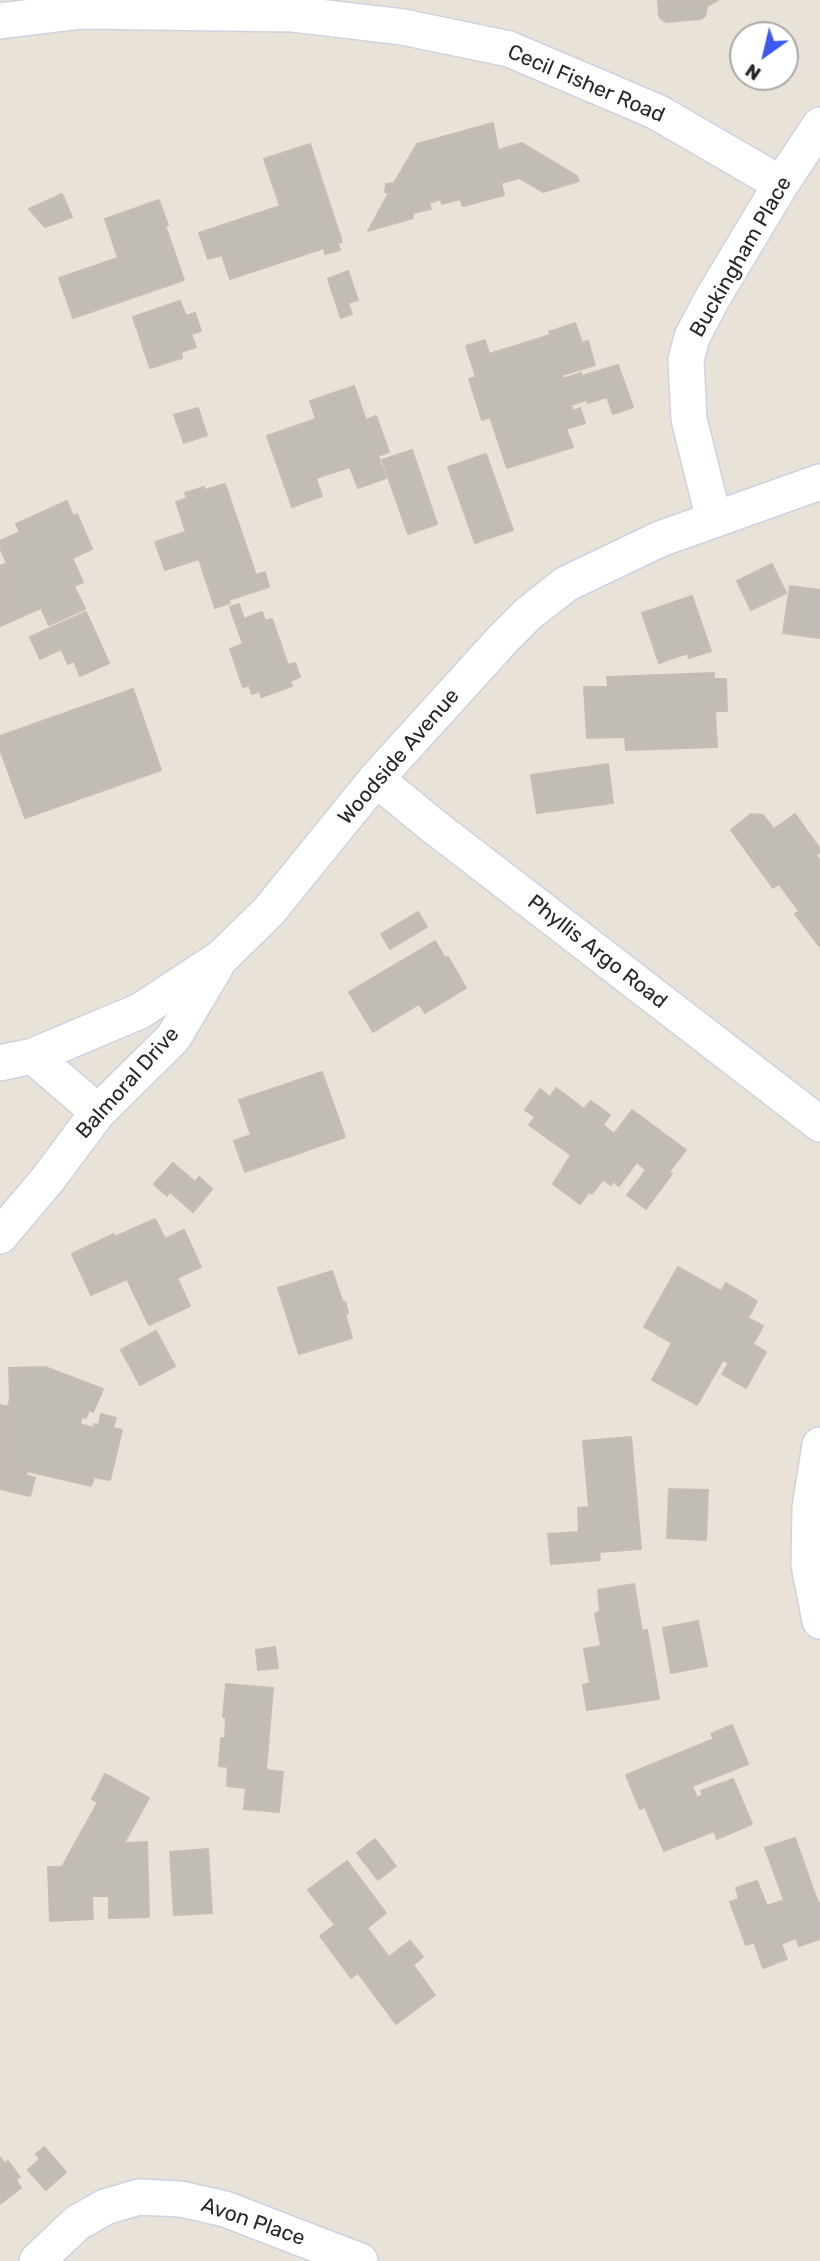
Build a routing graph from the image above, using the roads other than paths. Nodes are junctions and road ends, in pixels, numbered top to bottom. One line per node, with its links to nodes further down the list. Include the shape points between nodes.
1 (0, 21): 3 (street, Cecil Fisher Road, via 82,11 293,14 403,27 509,49 657,113)
2 (820, 125): 3 (street, Buckingham Place)
3 (781, 184): 5 (street, Buckingham Place, via 712,299 686,360 689,419)
4 (820, 482): 5 (street, Woodside Avenue)
5 (714, 520): 6 (street, Woodside Avenue, via 660,539 566,584 502,640)
6 (376, 779): 7 (street, Woodside Avenue, via 269,911); 10 (street, Phyllis Argo Road)
7 (222, 957): 8 (street, Woodside Avenue, via 141,1011); 9 (street, Balmoral Drive, via 173,1038)
8 (16, 1059): 9 (street)
9 (98, 1112): 11 (street, Balmoral Drive)
10 (820, 1124)
11 (0, 1236)
12 (820, 1444): 13 (street, via 810,1508 809,1565)
13 (820, 1621)
14 (37, 2261): 15 (street, Avon Place, via 77,2224 105,2207 139,2197 181,2199 225,2209)
15 (360, 2261)

